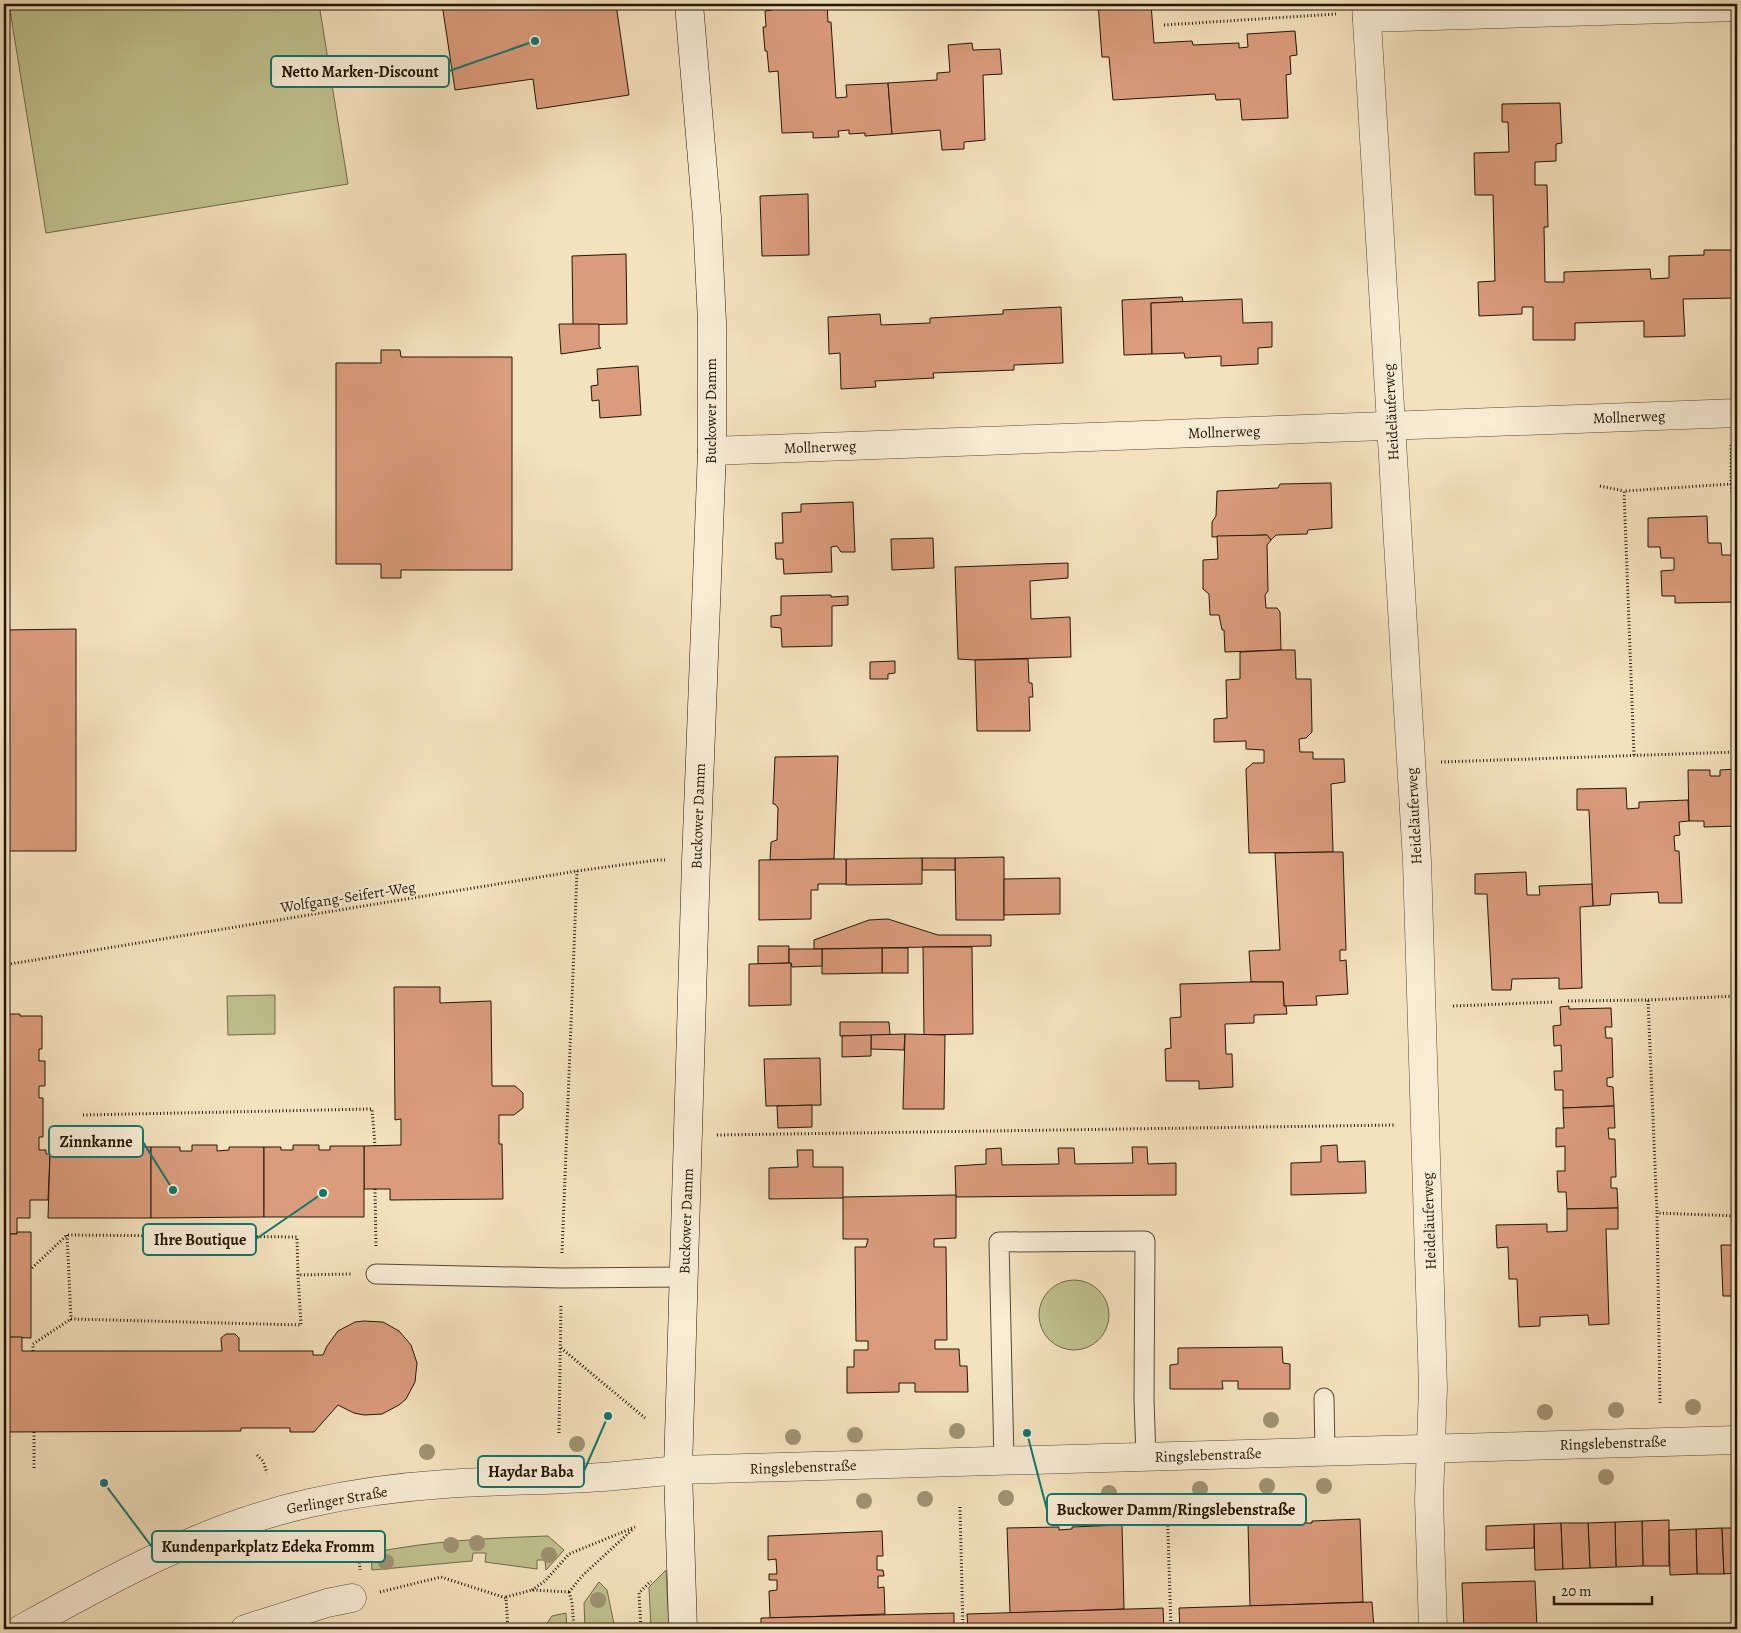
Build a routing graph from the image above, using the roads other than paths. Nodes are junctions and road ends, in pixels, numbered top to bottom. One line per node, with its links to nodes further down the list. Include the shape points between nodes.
1 (689, 4): 6 (street, Buckower Damm, via 707,218 712,322)
2 (1737, 7): 3 (street)
3 (1367, 11): 5 (street, Heideläuferweg)
4 (1734, 425): 5 (street, Mollnerweg)
5 (1391, 426): 6 (street, Mollnerweg); 11 (street, Heideläuferweg, via 1417,861 1434,1388)
6 (712, 450): 8 (street, Buckower Damm)
7 (376, 1274): 8 (lane)
8 (684, 1277): 15 (street, Buckower Damm)
9 (1324, 1398): 12 (lane)
10 (1737, 1440): 11 (street, Ringslebenstraße)
11 (1432, 1448): 12 (street, Ringslebenstraße); 20 (street, Heideläuferweg)
12 (1325, 1452): 13 (street, Ringslebenstraße)
13 (1146, 1457): 14 (street, Ringslebenstraße); 14 (lane, via 1145,1241 999,1242)
14 (1004, 1461): 15 (street, Ringslebenstraße)
15 (678, 1470): 17 (street, Gerlinger Straße, via 444,1484 348,1495 310,1503 184,1544); 19 (street, Buckower Damm)
16 (352, 1598): 18 (street)
17 (21, 1629)
18 (245, 1629)
19 (683, 1629)
20 (1433, 1629)

